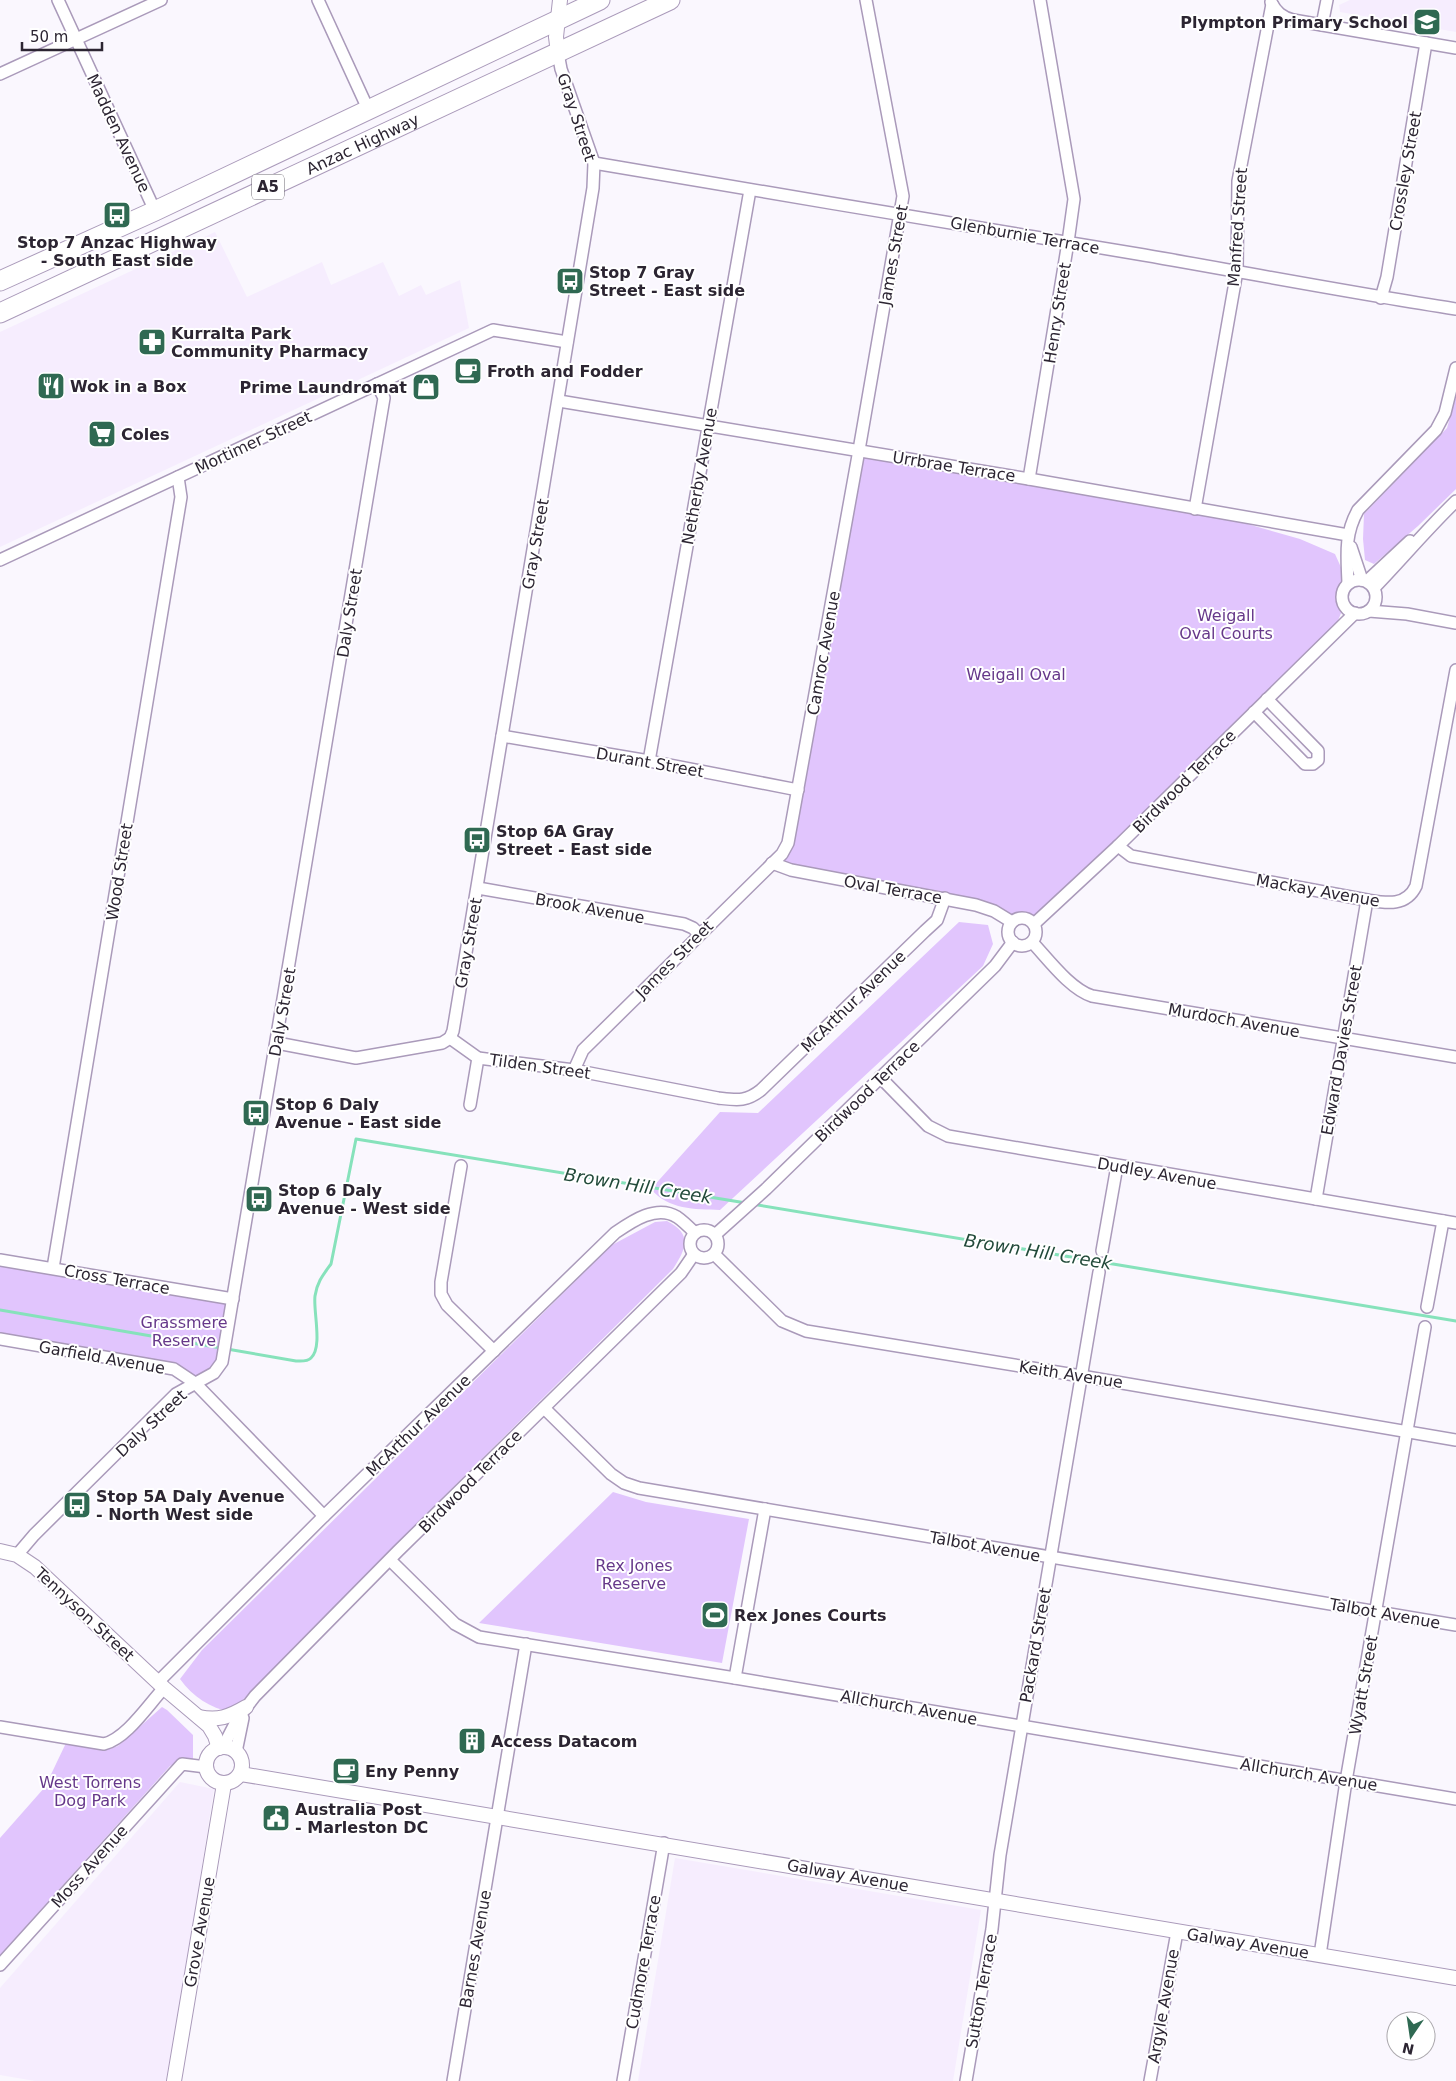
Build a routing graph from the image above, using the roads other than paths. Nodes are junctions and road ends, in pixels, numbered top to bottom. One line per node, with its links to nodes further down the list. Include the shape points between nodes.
1 (58, 0): 13 (street, Madden Avenue)
2 (161, 0): 13 (street)
3 (318, 0): 20 (street)
4 (560, 0): 11 (street)
5 (600, 0): 11 (highway, Anzac Highway / A5)
6 (670, 0): 16 (highway, Anzac Highway / A5)
7 (866, 0): 26 (street, James Street, via 903,196)
8 (1040, 0): 28 (street, Henry Street, via 1074,199)
9 (1327, 0): 12 (street)
10 (1272, 2): 12 (street, via 1284,17); 29 (street, Manfred Street, via 1238,181)
11 (558, 20): 16 (street); 17 (highway, Anzac Highway / A5)
12 (1322, 25): 14 (street)
13 (77, 40): 18 (street); 25 (street, Madden Avenue)
14 (1426, 43): 15 (street); 31 (street, Crossley Street)
15 (1456, 48)
16 (558, 53): 19 (highway, Anzac Highway / A5); 22 (street, Gray Street)
17 (459, 67): 19 (highway); 20 (highway, Anzac Highway / A5)
18 (0, 74)
19 (472, 93): 23 (highway, Anzac Highway / A5)
20 (368, 109): 21 (highway, Anzac Highway / A5)
21 (289, 148): 23 (highway, via 294,159); 25 (highway, Anzac Highway / A5)
22 (594, 163): 24 (street, Glenburnie Terrace); 34 (street, Gray Street, via 594,188)
23 (316, 164): 27 (highway, Anzac Highway / A5)
24 (750, 190): 26 (street, Glenburnie Terrace); 38 (street, Netherby Avenue)
25 (154, 210): 27 (highway, via 165,214 192,214); 30 (highway, Anzac Highway / A5)
26 (900, 213): 28 (street, Glenburnie Terrace); 39 (street, James Street)
27 (198, 220): 33 (highway, Anzac Highway / A5)
28 (1068, 242): 29 (street, Glenburnie Terrace); 41 (street, Henry Street)
29 (1236, 271): 31 (street, Glenburnie Terrace); 43 (street, Manfred Street)
30 (0, 281)
31 (1381, 298): 32 (street, Glenburnie Terrace)
32 (1456, 309)
33 (0, 314)
34 (567, 342): 36 (street, Mortimer Street, via 493,330); 37 (street, Gray Street)
35 (1456, 368): 44 (street, via 1445,413 1436,430 1358,510)
36 (377, 384): 40 (street, Mortimer Street); 74 (street, Daly Street, via 384,398)
37 (559, 401): 38 (street, Urrbrae Terrace); 58 (street, Gray Street)
38 (708, 426): 39 (street, Urrbrae Terrace); 59 (street, Netherby Avenue)
39 (859, 450): 41 (street, Urrbrae Terrace); 60 (street, Camroc Avenue)
40 (178, 477): 45 (street, Mortimer Street); 92 (street, Wood Street, via 181,497)
41 (1029, 479): 43 (street, Urrbrae Terrace)
42 (1456, 501): 47 (street)
43 (1195, 509): 44 (street, Urrbrae Terrace)
44 (1348, 535): 46 (street); 47 (street)
45 (0, 560)
46 (1348, 583): 47 (street); 49 (street, via 1342,592)
47 (1367, 583): 48 (street)
48 (1376, 600): 50 (street); 52 (street)
49 (1344, 606): 51 (street); 54 (street, Birdwood Terrace)
50 (1369, 611): 51 (street); 52 (street)
51 (1355, 613): 54 (street, Birdwood Terrace)
52 (1407, 614): 53 (street)
53 (1456, 623)
54 (1332, 635): 56 (street, Birdwood Terrace)
55 (1456, 670): 66 (street, Mackay Avenue, via 1416,886 1405,900 1391,903)
56 (1267, 699): 57 (street, Birdwood Terrace); 57 (street, via 1318,751 1318,760 1314,764 1305,764)
57 (1254, 712): 61 (street, Birdwood Terrace)
58 (502, 736): 59 (street, Durant Street); 64 (street, Gray Street)
59 (649, 761): 60 (street, Durant Street)
60 (798, 790): 62 (street, Camroc Avenue, via 788,844)
61 (1118, 846): 66 (street, Mackay Avenue, via 1131,856); 68 (street, Birdwood Terrace)
62 (782, 854): 63 (street, James Street)
63 (772, 863): 65 (street, Oval Terrace, via 791,870); 69 (street, James Street)
64 (478, 888): 69 (street, Brook Avenue, via 684,924); 72 (street, Gray Street)
65 (945, 898): 67 (street, Oval Terrace, via 994,911); 79 (street, McArthur Avenue, via 942,910 931,926)
66 (1367, 900): 73 (street, Edward Davies Street)
67 (1012, 922): 68 (street, via 1023,918); 70 (street, via 1008,934)
68 (1034, 924): 71 (street, via 1036,935)
69 (699, 934): 77 (street, James Street, via 583,1050)
70 (1013, 942): 71 (street, via 1023,946); 78 (street, Birdwood Terrace, via 995,966)
71 (1032, 942): 73 (street, Murdoch Avenue, via 1084,993)
72 (450, 1038): 74 (street, via 442,1043 356,1058); 76 (street, Tilden Street)
73 (1343, 1039): 75 (street, Murdoch Avenue); 83 (street, Edward Davies Street)
74 (277, 1043): 94 (street, Daly Street)
75 (1456, 1057)
76 (478, 1058): 77 (street, Tilden Street); 80 (street)
77 (574, 1070): 79 (street, Tilden Street, via 718,1098)
78 (880, 1077): 82 (street, Dudley Avenue, via 939,1133); 87 (street, Birdwood Terrace)
79 (752, 1098)
80 (470, 1105)
81 (460, 1166): 98 (street, via 441,1294 447,1305)
82 (1116, 1166): 83 (street, Dudley Avenue); 88 (street)
83 (1316, 1200): 84 (street, Dudley Avenue)
84 (1443, 1221): 85 (street, Dudley Avenue); 95 (street)
85 (1456, 1224)
86 (695, 1232): 87 (street, via 709,1230); 89 (street, via 690,1241); 98 (street, McArthur Avenue, via 666,1213 656,1213 632,1222 615,1233)
87 (716, 1234): 90 (street, via 718,1247)
88 (1102, 1251)
89 (694, 1254): 90 (street, via 709,1258); 101 (street, Birdwood Terrace, via 681,1273)
90 (714, 1254): 99 (street, Keith Avenue, via 782,1321 794,1328)
91 (0, 1260): 92 (street, Cross Terrace)
92 (53, 1268): 94 (street, Cross Terrace)
93 (1099, 1272): 99 (street, Packard Street)
94 (233, 1299): 100 (street, Daly Street, via 222,1362 214,1373)
95 (1428, 1307)
96 (1424, 1327): 102 (street, Wyatt Street)
97 (0, 1339): 100 (street, Garfield Avenue, via 174,1369)
98 (494, 1351): 105 (street, McArthur Avenue)
99 (1081, 1376): 102 (street, Keith Avenue); 108 (street, Packard Street)
100 (195, 1384): 105 (street, Garfield Avenue); 107 (street, Daly Street, via 176,1394)
101 (544, 1408): 104 (street, Talbot Avenue, via 624,1483); 109 (street, Birdwood Terrace)
102 (1407, 1433): 103 (street, Keith Avenue); 110 (street, Wyatt Street)
103 (1456, 1440)
104 (765, 1509): 108 (street, Talbot Avenue); 113 (street)
105 (324, 1516): 114 (street, McArthur Avenue)
106 (0, 1551): 107 (street, Tennyson Street)
107 (17, 1556): 114 (street, Tennyson Street, via 35,1567)
108 (1050, 1557): 110 (street, Talbot Avenue); 117 (street, Packard Street)
109 (390, 1560): 112 (street, Allchurch Avenue, via 455,1624 479,1636); 115 (street, Birdwood Terrace)
110 (1376, 1612): 111 (street, Talbot Avenue); 121 (street, Wyatt Street)
111 (1456, 1625)
112 (526, 1644): 113 (street, Allchurch Avenue); 124 (street, Barnes Avenue)
113 (735, 1678): 117 (street, Allchurch Avenue)
114 (161, 1685): 116 (street, Tennyson Street); 118 (street, McArthur Avenue, via 113,1742 104,1744); 119 (street, Tennyson Street)
115 (246, 1707): 116 (street, via 218,1720); 119 (street, Birdwood Terrace)
116 (199, 1716): 119 (street, Tennyson Street, via 212,1731)
117 (1021, 1726): 121 (street, Allchurch Avenue); 126 (street, Packard Street)
118 (0, 1727)
119 (219, 1754): 120 (street, via 241,1758); 122 (street, via 212,1779); 129 (street, Moss Avenue, via 182,1764)
120 (241, 1774): 122 (street); 124 (street, Galway Avenue)
121 (1346, 1781): 123 (street, Allchurch Avenue); 128 (street, Wyatt Street)
122 (224, 1784): 131 (street, Grove Avenue)
123 (1456, 1799)
124 (497, 1817): 125 (street, Galway Avenue); 132 (street, Barnes Avenue)
125 (664, 1843): 126 (street, Galway Avenue); 133 (street, Cudmore Terrace)
126 (995, 1900): 127 (street, Galway Avenue); 134 (street, Sutton Terrace)
127 (1177, 1932): 128 (street, Galway Avenue); 135 (street, Argyle Avenue)
128 (1320, 1955): 130 (street, Galway Avenue)
129 (0, 1965)
130 (1456, 1978)
131 (174, 2081)
132 (453, 2081)
133 (623, 2081)
134 (966, 2081)
135 (1151, 2081)

